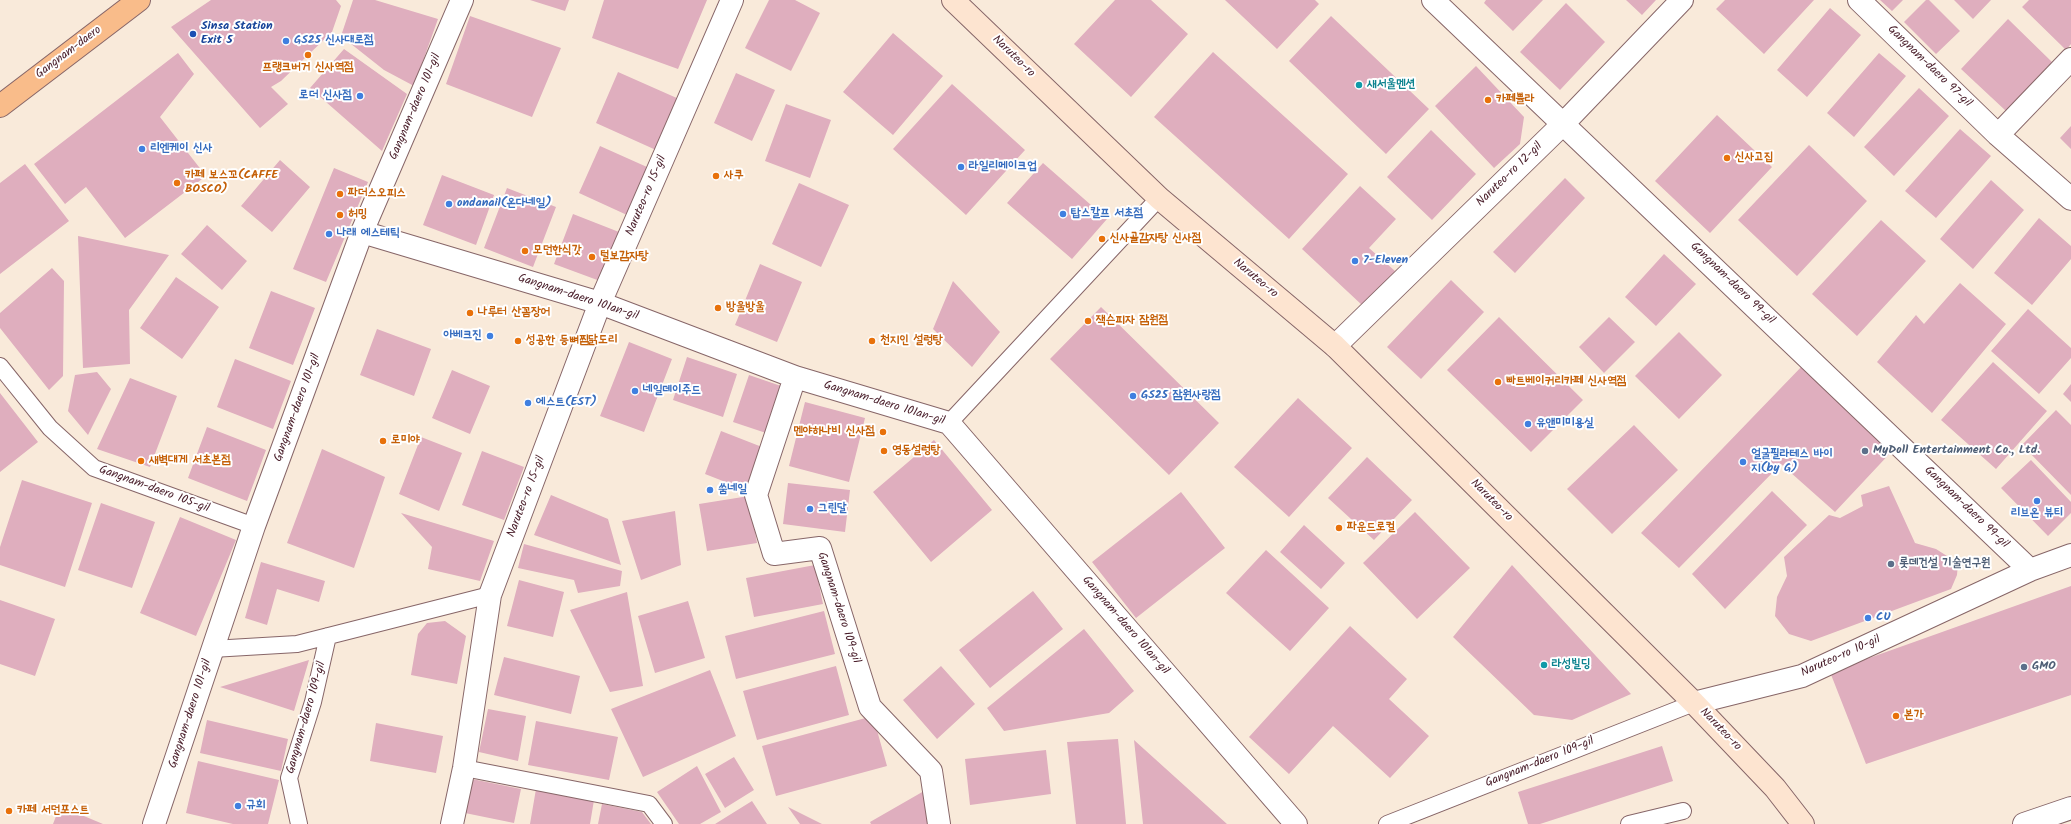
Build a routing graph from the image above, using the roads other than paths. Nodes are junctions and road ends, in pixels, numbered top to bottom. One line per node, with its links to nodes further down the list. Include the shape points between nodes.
1 (139, 0): 9 (main road, Gangnam-daero)
2 (462, 0): 14 (street, Gangnam-daero 101-gil)
3 (732, 0): 15 (street, Naruteo-ro 15-gil)
4 (953, 0): 12 (main road, Naruteo-ro)
5 (1682, 0): 10 (street, Naruteo-ro 12-gil)
6 (1859, 0): 11 (street, Gangnam-daero 97-gil)
7 (1437, 1): 10 (street, Gangnam-daero 99-gil)
8 (2071, 59): 11 (street)
9 (0, 106)
10 (1564, 123): 16 (street, Naruteo-ro 12-gil); 22 (street, Gangnam-daero 99-gil)
11 (1998, 135): 13 (street, Gangnam-daero 97-gil)
12 (1159, 198): 16 (main road, Naruteo-ro); 19 (lane)
13 (2071, 199)
14 (362, 232): 15 (street, Gangnam-daero 101an-gil); 20 (street, Gangnam-daero 101-gil)
15 (600, 303): 18 (street, Gangnam-daero 101an-gil); 23 (street, Naruteo-ro 15-gil)
16 (1335, 346): 26 (main road, Naruteo-ro)
17 (0, 366): 20 (lane, Gangnam-daero 105-gil, via 50,428 94,468)
18 (795, 377): 19 (street, Gangnam-daero 101an-gil); 34 (street, Gangnam-daero 109-gil, via 756,495 774,554 820,548 870,707 930,771)
19 (949, 423): 35 (street, Gangnam-daero 101an-gil)
20 (254, 526): 25 (street, Gangnam-daero 101-gil)
21 (2071, 555): 22 (street, Naruteo-ro 10-gil)
22 (2030, 570): 26 (street, Naruteo-ro 10-gil, via 1802,676)
23 (490, 595): 24 (lane); 27 (street, Naruteo-ro 15-gil)
24 (328, 636): 25 (lane, via 297,644); 31 (lane, Gangnam-daero 109-gil, via 313,702 289,778)
25 (212, 649): 30 (street, Gangnam-daero 101-gil)
26 (1694, 703): 36 (lane, Gangnam-daero 109-gil); 38 (main road, Naruteo-ro, via 1775,788)
27 (464, 768): 32 (street, Naruteo-ro 15-gil); 33 (lane, via 649,804)
28 (2071, 808): 39 (street)
29 (1683, 811): 37 (lane)
30 (154, 824)
31 (299, 824)
32 (452, 824)
33 (664, 824)
34 (939, 824)
35 (1296, 824)
36 (1387, 824)
37 (1629, 824)
38 (1803, 824)
39 (2024, 824)

